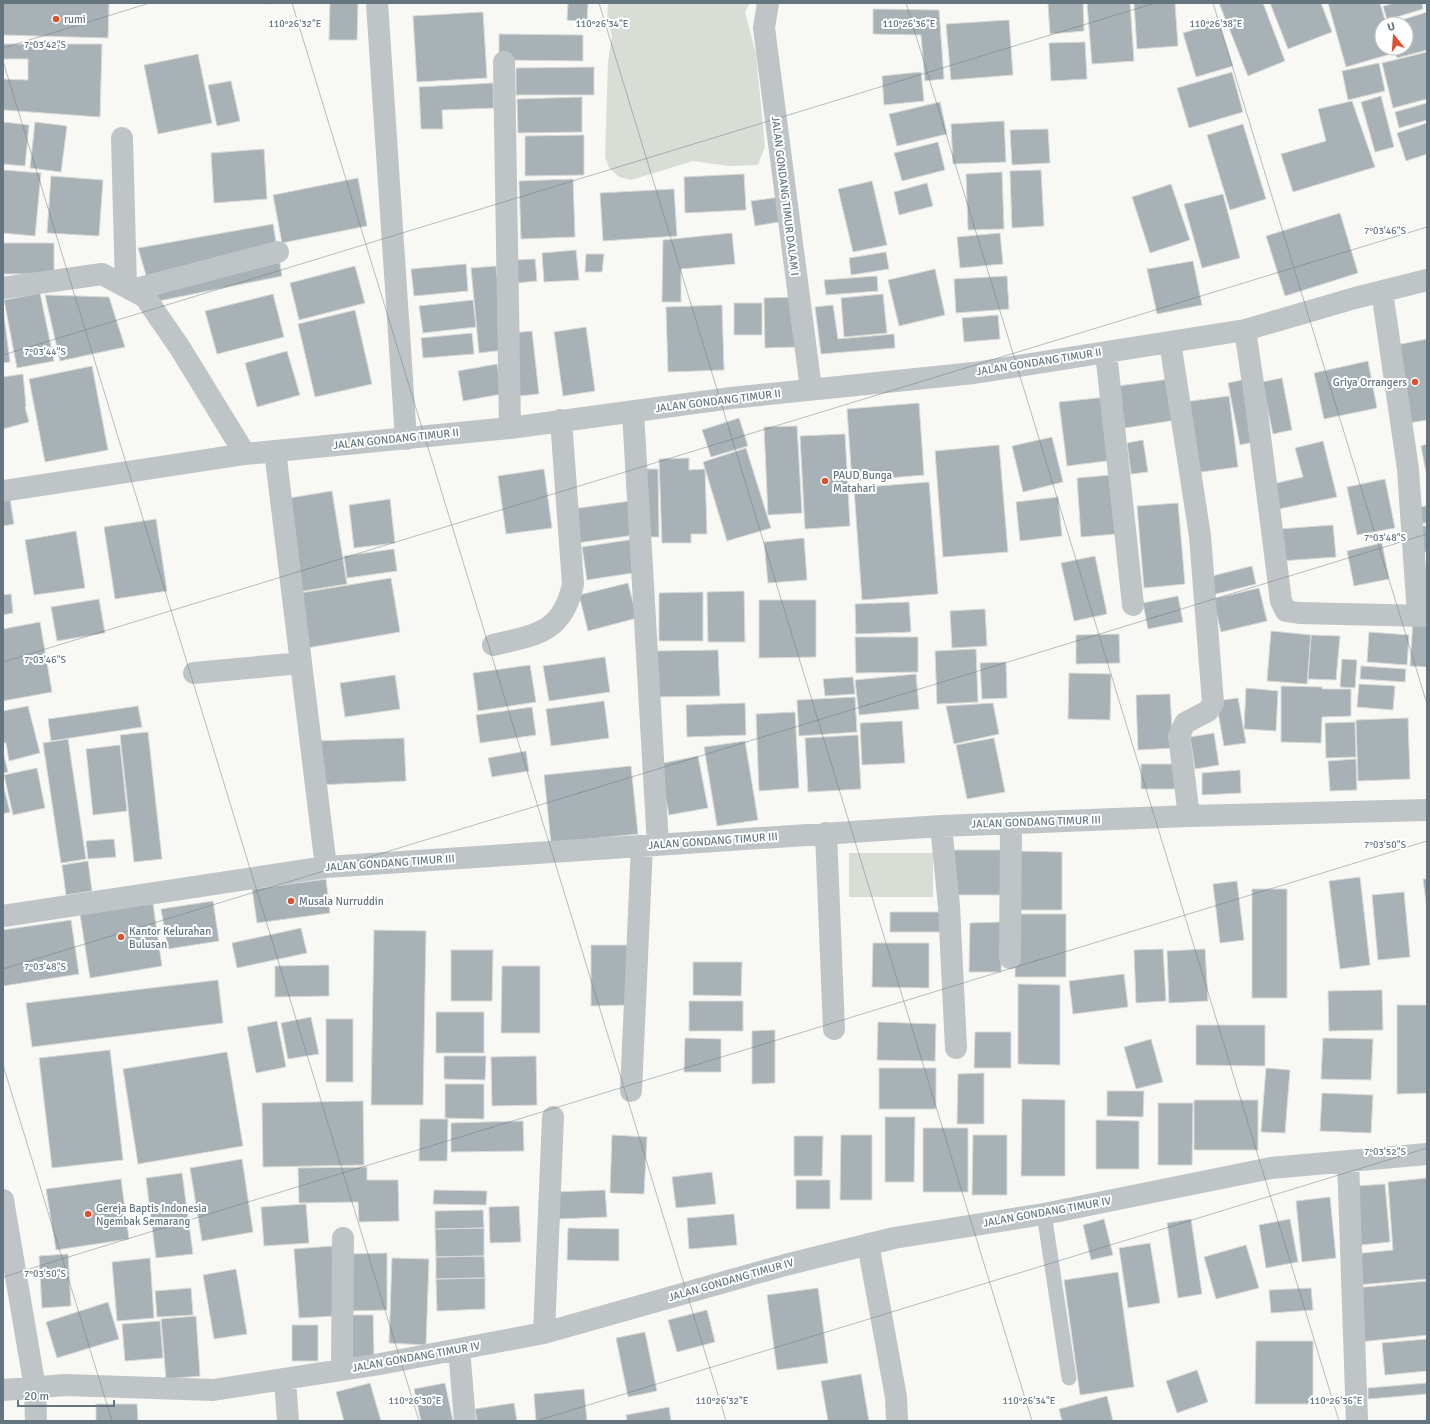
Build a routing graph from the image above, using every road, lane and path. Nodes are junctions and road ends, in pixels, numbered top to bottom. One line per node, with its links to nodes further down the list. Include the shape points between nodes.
1 (377, 3): 17 (street)
2 (768, 3): 13 (street, JALAN GONDANG TIMUR DALAM I, via 764,28)
3 (504, 62): 16 (street)
4 (122, 138): 8 (street)
5 (278, 252): 8 (street)
6 (1427, 280): 9 (street, JALAN GONDANG TIMUR II)
7 (3, 288): 8 (street, via 102,274)
8 (129, 289): 19 (street, via 145,297 180,348)
9 (1382, 292): 10 (street, JALAN GONDANG TIMUR II); 22 (street, via 1408,469)
10 (1245, 330): 11 (street, JALAN GONDANG TIMUR II); 22 (street, via 1281,601 1286,611)
11 (1170, 342): 12 (street, JALAN GONDANG TIMUR II); 27 (street, via 1200,536 1213,703 1208,712 1185,724 1179,736)
12 (1106, 352): 13 (street, JALAN GONDANG TIMUR II, via 974,373); 21 (street)
13 (811, 390): 14 (street, JALAN GONDANG TIMUR II)
14 (633, 412): 15 (street, JALAN GONDANG TIMUR II); 31 (street)
15 (562, 420): 16 (street, JALAN GONDANG TIMUR II); 23 (street, via 574,584 570,599 560,618 538,634)
16 (510, 428): 17 (street, JALAN GONDANG TIMUR II)
17 (406, 439): 18 (street, JALAN GONDANG TIMUR II)
18 (275, 451): 19 (street, JALAN GONDANG TIMUR II); 24 (street)
19 (245, 454): 20 (street, JALAN GONDANG TIMUR II)
20 (3, 491)
21 (1133, 604)
22 (1422, 616)
23 (493, 645)
24 (301, 663): 25 (street); 32 (street)
25 (194, 673)
26 (1427, 810): 27 (street, JALAN GONDANG TIMUR III)
27 (1189, 816): 28 (street, JALAN GONDANG TIMUR III)
28 (1011, 823): 29 (street, JALAN GONDANG TIMUR III); 34 (street)
29 (941, 826): 30 (street, JALAN GONDANG TIMUR III); 36 (street, via 949,906)
30 (826, 833): 31 (street, JALAN GONDANG TIMUR III); 35 (street)
31 (650, 845): 32 (street, JALAN GONDANG TIMUR III); 37 (street)
32 (326, 867): 33 (street, JALAN GONDANG TIMUR III)
33 (3, 916)
34 (1010, 958)
35 (834, 1029)
36 (956, 1048)
37 (631, 1091)
38 (553, 1117): 45 (street)
39 (1427, 1154): 40 (street, JALAN GONDANG TIMUR IV)
40 (1348, 1161): 42 (street, JALAN GONDANG TIMUR IV, via 1271,1168); 56 (street)
41 (3, 1200): 50 (street)
42 (1044, 1214): 44 (street, JALAN GONDANG TIMUR IV); 48 (lane)
43 (343, 1238): 47 (street)
44 (868, 1244): 45 (street, JALAN GONDANG TIMUR IV); 55 (street, via 896,1397)
45 (544, 1333): 46 (street, JALAN GONDANG TIMUR IV)
46 (459, 1349): 47 (street, JALAN GONDANG TIMUR IV); 54 (street)
47 (342, 1370): 49 (street, JALAN GONDANG TIMUR IV)
48 (1069, 1378)
49 (285, 1379): 50 (street, JALAN GONDANG TIMUR IV, via 213,1390 65,1386); 53 (street)
50 (35, 1388): 51 (street, JALAN GONDANG TIMUR IV); 52 (street)
51 (3, 1390)
52 (36, 1421)
53 (288, 1421)
54 (465, 1421)
55 (897, 1421)
56 (1357, 1421)

